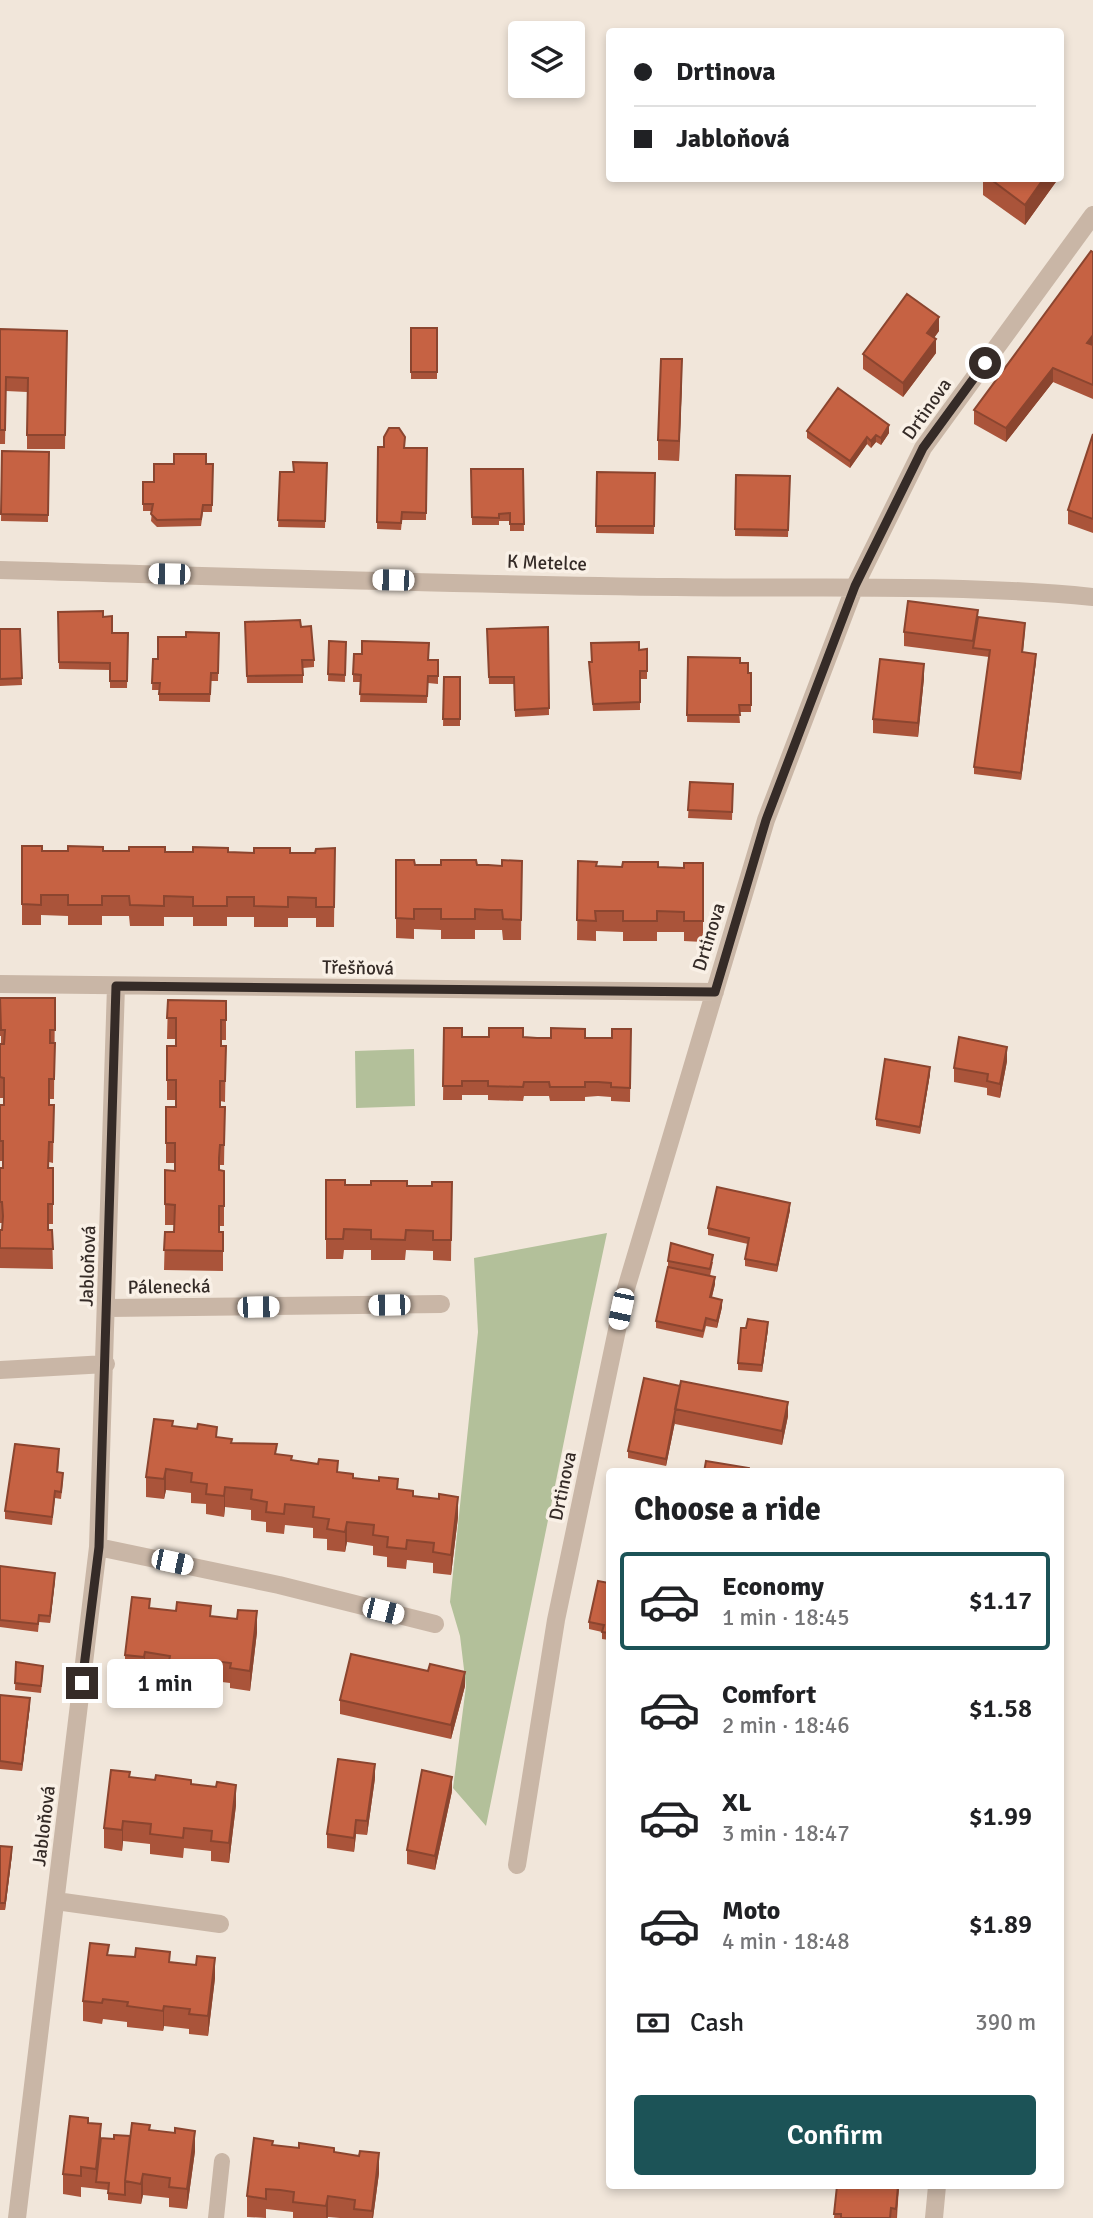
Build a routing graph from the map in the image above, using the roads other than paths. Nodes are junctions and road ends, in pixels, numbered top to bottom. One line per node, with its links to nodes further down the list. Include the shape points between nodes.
1 (1093, 215): 3 (street, Drtinova, via 923,448)
2 (0, 570): 3 (street, K Metelce, via 676,587)
3 (855, 586): 4 (street, K Metelce); 7 (street, Drtinova, via 766,820)
4 (1093, 597)
5 (0, 984): 6 (street, Třešňová)
6 (116, 986): 7 (street, Třešňová); 9 (street, Jabloňová)
7 (715, 992): 14 (street, Drtinova, via 625,1292 556,1620)
8 (441, 1304): 9 (street, Pálenecká)
9 (108, 1308): 10 (street, Jabloňová)
10 (106, 1364): 11 (street); 12 (street, Jabloňová)
11 (0, 1370)
12 (99, 1547): 13 (street); 15 (street, Jabloňová)
13 (435, 1624)
14 (517, 1865)
15 (56, 1901): 16 (street); 19 (street, Jabloňová)
16 (220, 1924)
17 (222, 2161): 20 (lane)
18 (937, 2189): 21 (street)
19 (17, 2218)
20 (216, 2218)
21 (933, 2218)

